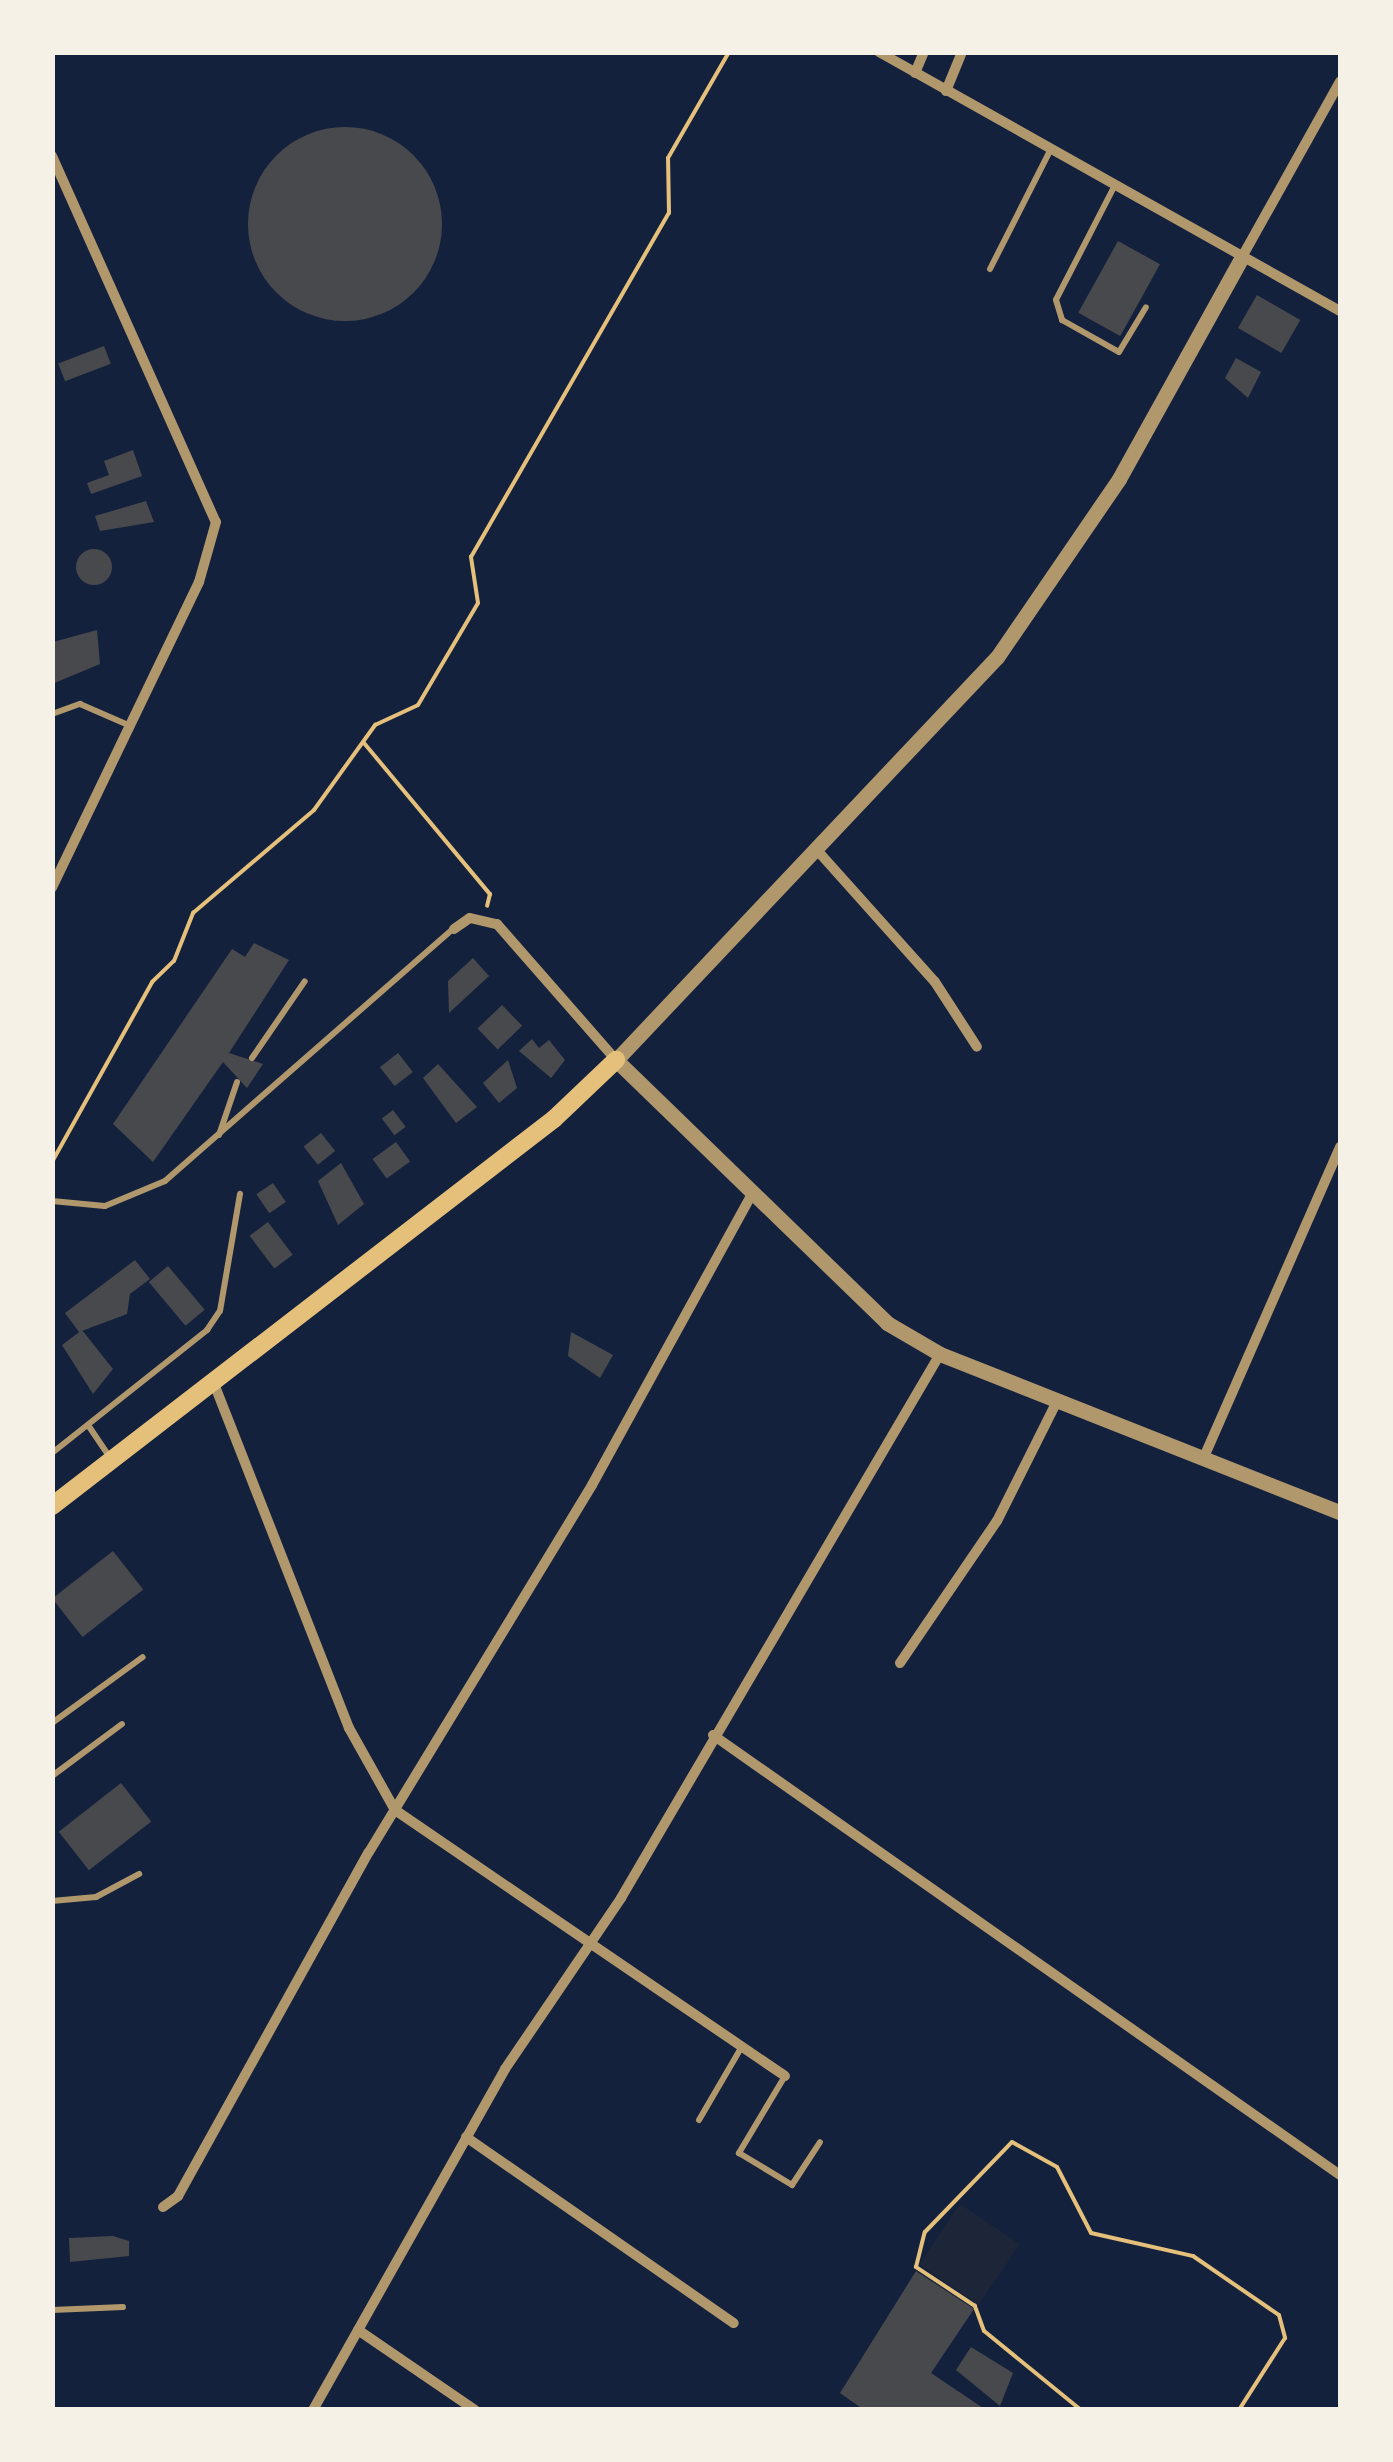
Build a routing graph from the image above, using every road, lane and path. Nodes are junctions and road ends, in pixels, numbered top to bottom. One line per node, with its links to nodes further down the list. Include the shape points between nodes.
1 (729, 52): 17 (path, via 668,158 669,214 471,557 478,603 418,705 375,725)
2 (879, 52): 5 (street)
3 (924, 52): 5 (street)
4 (962, 52): 7 (street)
5 (915, 73): 7 (street)
6 (1340, 82): 11 (street)
7 (946, 91): 8 (street)
8 (1052, 149): 10 (street); 12 (lane)
9 (52, 156): 16 (street, via 216,522 200,582)
10 (1116, 185): 11 (street); 13 (lane, via 1056,300 1062,320 1119,352)
11 (1242, 257): 14 (street); 18 (street, via 1119,479 1032,611)
12 (990, 269)
13 (1146, 307)
14 (1340, 311)
15 (52, 714): 16 (lane, via 80,704)
16 (128, 724): 19 (street)
17 (364, 743): 21 (path, via 490,894); 30 (path, via 314,810 193,913 174,962 112,1050 89,1109)
18 (816, 848): 24 (street, via 935,982); 26 (street)
19 (56, 869): 20 (street)
20 (52, 887)
21 (484, 919): 22 (street); 26 (street)
22 (454, 928): 28 (lane)
23 (305, 981): 25 (lane)
24 (977, 1047)
25 (252, 1058)
26 (616, 1060): 32 (street); 35 (main road, via 554,1119)
27 (237, 1082): 28 (lane)
28 (218, 1135): 33 (lane, via 137,1198 88,1208)
29 (1340, 1148): 39 (street)
30 (52, 1162)
31 (240, 1194): 37 (lane, via 220,1310 207,1330)
32 (750, 1198): 34 (street, via 858,1301); 49 (street, via 592,1485)
33 (52, 1201)
34 (940, 1354): 36 (street); 47 (street)
35 (214, 1381): 40 (main road); 49 (street, via 349,1728)
36 (1057, 1401): 39 (street); 44 (street, via 997,1521)
37 (88, 1425): 38 (lane); 40 (lane)
38 (52, 1453)
39 (1204, 1457): 42 (street)
40 (111, 1458): 41 (main road)
41 (52, 1506)
42 (1340, 1512)
43 (143, 1656): 45 (lane)
44 (900, 1663)
45 (52, 1723)
46 (122, 1724): 48 (lane)
47 (713, 1735): 52 (street); 58 (street)
48 (52, 1776)
49 (395, 1810): 52 (street); 59 (street, via 178,2196)
50 (139, 1874): 51 (lane, via 96,1897)
51 (52, 1902)
52 (590, 1946): 53 (street); 56 (street)
53 (741, 2048): 54 (street); 55 (lane)
54 (785, 2076): 57 (lane, via 739,2153 792,2185)
55 (699, 2120)
56 (466, 2137): 62 (street); 63 (street)
57 (820, 2142)
58 (1340, 2175)
59 (163, 2206)
60 (122, 2306): 61 (lane)
61 (52, 2310)
62 (734, 2323)
63 (358, 2330): 64 (street); 65 (street)
64 (313, 2410)
65 (476, 2410)
66 (1081, 2410): 67 (path, via 984,2332 975,2306 916,2267 926,2232 1012,2142 1057,2167 1091,2233 1193,2256 1279,2315 1285,2338)
67 (1239, 2410)

